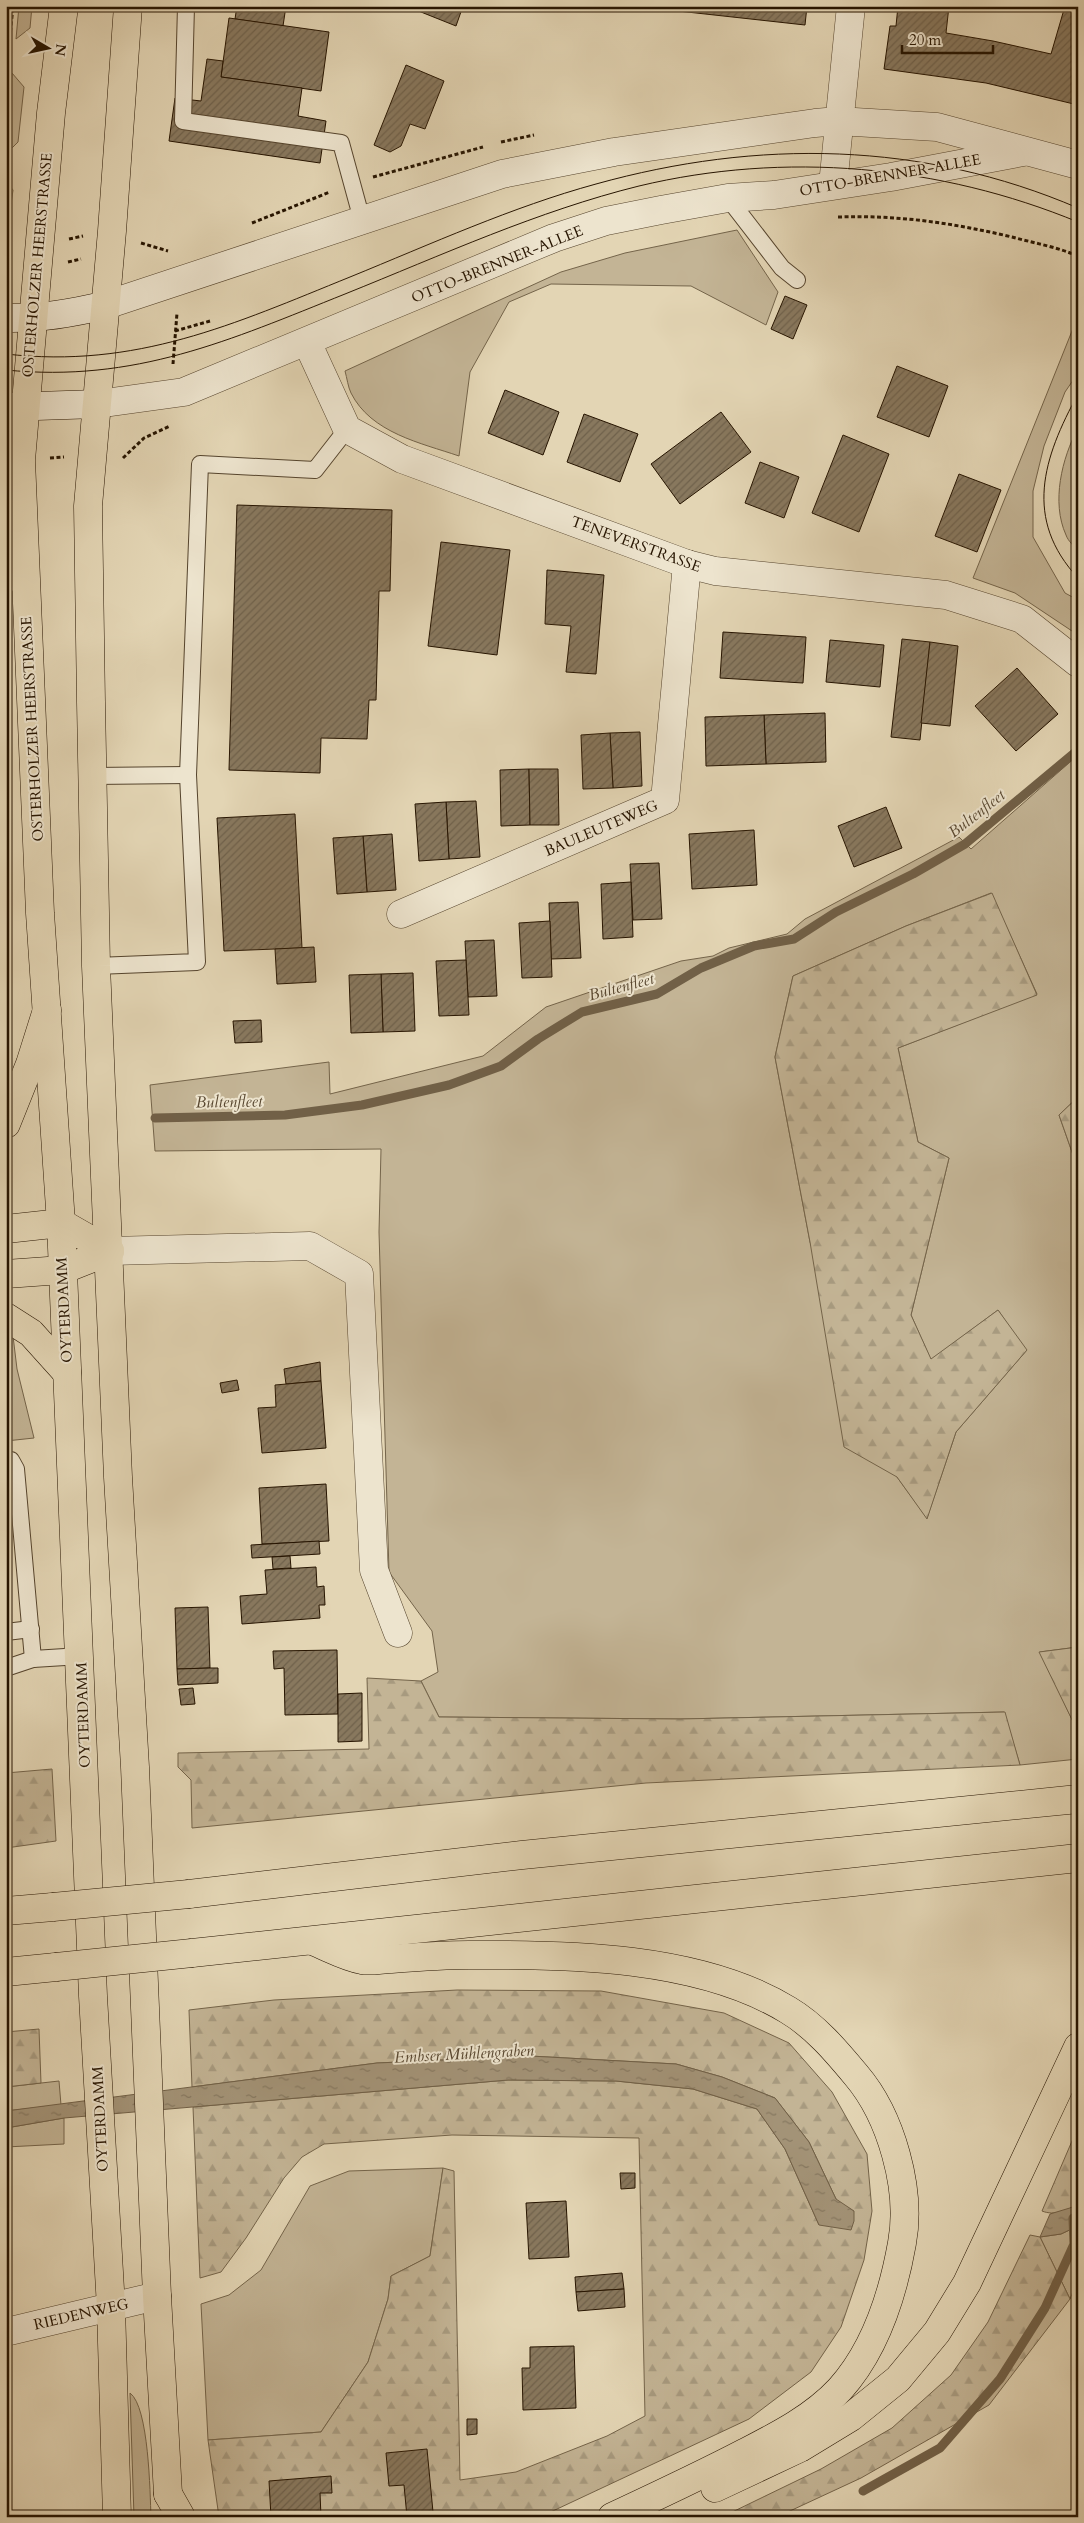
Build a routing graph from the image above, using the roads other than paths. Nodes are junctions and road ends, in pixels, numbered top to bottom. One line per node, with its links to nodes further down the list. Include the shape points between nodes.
1 (64, 6): 13 (main road, OSTERHOLZER HEERSTRASSE)
2 (128, 6): 12 (main road)
3 (186, 6): 10 (lane, via 183,121 341,143)
4 (852, 6): 5 (street)
5 (838, 121): 6 (street, OTTO-BRENNER-ALLEE, via 937,127); 8 (street); 10 (street, OTTO-BRENNER-ALLEE, via 614,152 502,174)
6 (1029, 151): 7 (street, OTTO-BRENNER-ALLEE); 8 (street, OTTO-BRENNER-ALLEE)
7 (1078, 165)
8 (833, 185): 9 (street, OTTO-BRENNER-ALLEE, via 774,195)
9 (728, 198): 11 (lane, via 782,268); 14 (street, OTTO-BRENNER-ALLEE, via 606,221 554,238)
10 (362, 220): 12 (street, OTTO-BRENNER-ALLEE)
11 (798, 280)
12 (106, 305): 13 (street, OTTO-BRENNER-ALLEE, via 64,315); 15 (main road)
13 (19, 319): 16 (main road, OSTERHOLZER HEERSTRASSE)
14 (307, 342): 15 (street, OTTO-BRENNER-ALLEE, via 184,392); 17 (street)
15 (97, 404): 16 (street, OTTO-BRENNER-ALLEE); 23 (main road, via 88,506)
16 (15, 406): 20 (main road, OSTERHOLZER HEERSTRASSE, via 21,460)
17 (347, 428): 19 (street, TENEVERSTRASSE, via 402,459); 22 (lane, via 315,470 200,464)
18 (6, 558): 20 (street)
19 (687, 564): 21 (street, TENEVERSTRASSE, via 715,571 946,595 1022,619); 25 (street, BAULEUTEWEG, via 665,800)
20 (25, 584): 24 (main road, OSTERHOLZER HEERSTRASSE)
21 (1078, 663)
22 (188, 775): 23 (lane); 26 (lane, via 197,962)
23 (92, 776): 26 (main road)
24 (40, 913): 27 (main road, OYTERDAMM)
25 (401, 914)
26 (96, 966): 31 (main road)
27 (47, 1010): 28 (main road); 29 (main road, OYTERDAMM)
28 (6, 1124)
29 (61, 1223): 30 (main road); 31 (main road); 32 (main road, OYTERDAMM)
30 (6, 1229)
31 (110, 1251): 32 (main road); 40 (street, via 310,1246 359,1274 374,1570); 50 (main road)
32 (62, 1270): 33 (main road); 35 (main road, OYTERDAMM)
33 (6, 1274)
34 (6, 1317): 35 (main road, via 31,1333)
35 (67, 1373): 41 (main road, OYTERDAMM)
36 (6, 1459): 37 (lane, via 11,1460 16,1469)
37 (13, 1511): 38 (lane)
38 (31, 1629): 39 (lane); 42 (lane)
39 (6, 1632)
40 (398, 1633)
41 (80, 1656): 42 (lane); 51 (main road, OYTERDAMM, via 97,2074)
42 (33, 1658): 43 (lane)
43 (6, 1668)
44 (1078, 1799): 46 (main road, bridge)
45 (1078, 1858): 47 (main road)
46 (6, 1911)
47 (312, 1941): 48 (main road, bridge); 55 (main road, via 363,1960 468,1955 589,1957 670,1967 735,1985 788,2010 826,2040 866,2086 880,2114 901,2173 904,2204 904,2234 899,2263 886,2306 867,2349 839,2389 795,2426)
48 (6, 1972)
49 (1078, 2047): 56 (main road, via 967,2283 937,2332 898,2379 851,2417 800,2448)
50 (157, 2296): 51 (street, RIEDENWEG); 53 (main road)
51 (111, 2307): 52 (street, RIEDENWEG); 54 (main road, OYTERDAMM)
52 (6, 2332)
53 (173, 2509)
54 (117, 2517)
55 (612, 2517)
56 (653, 2517)

